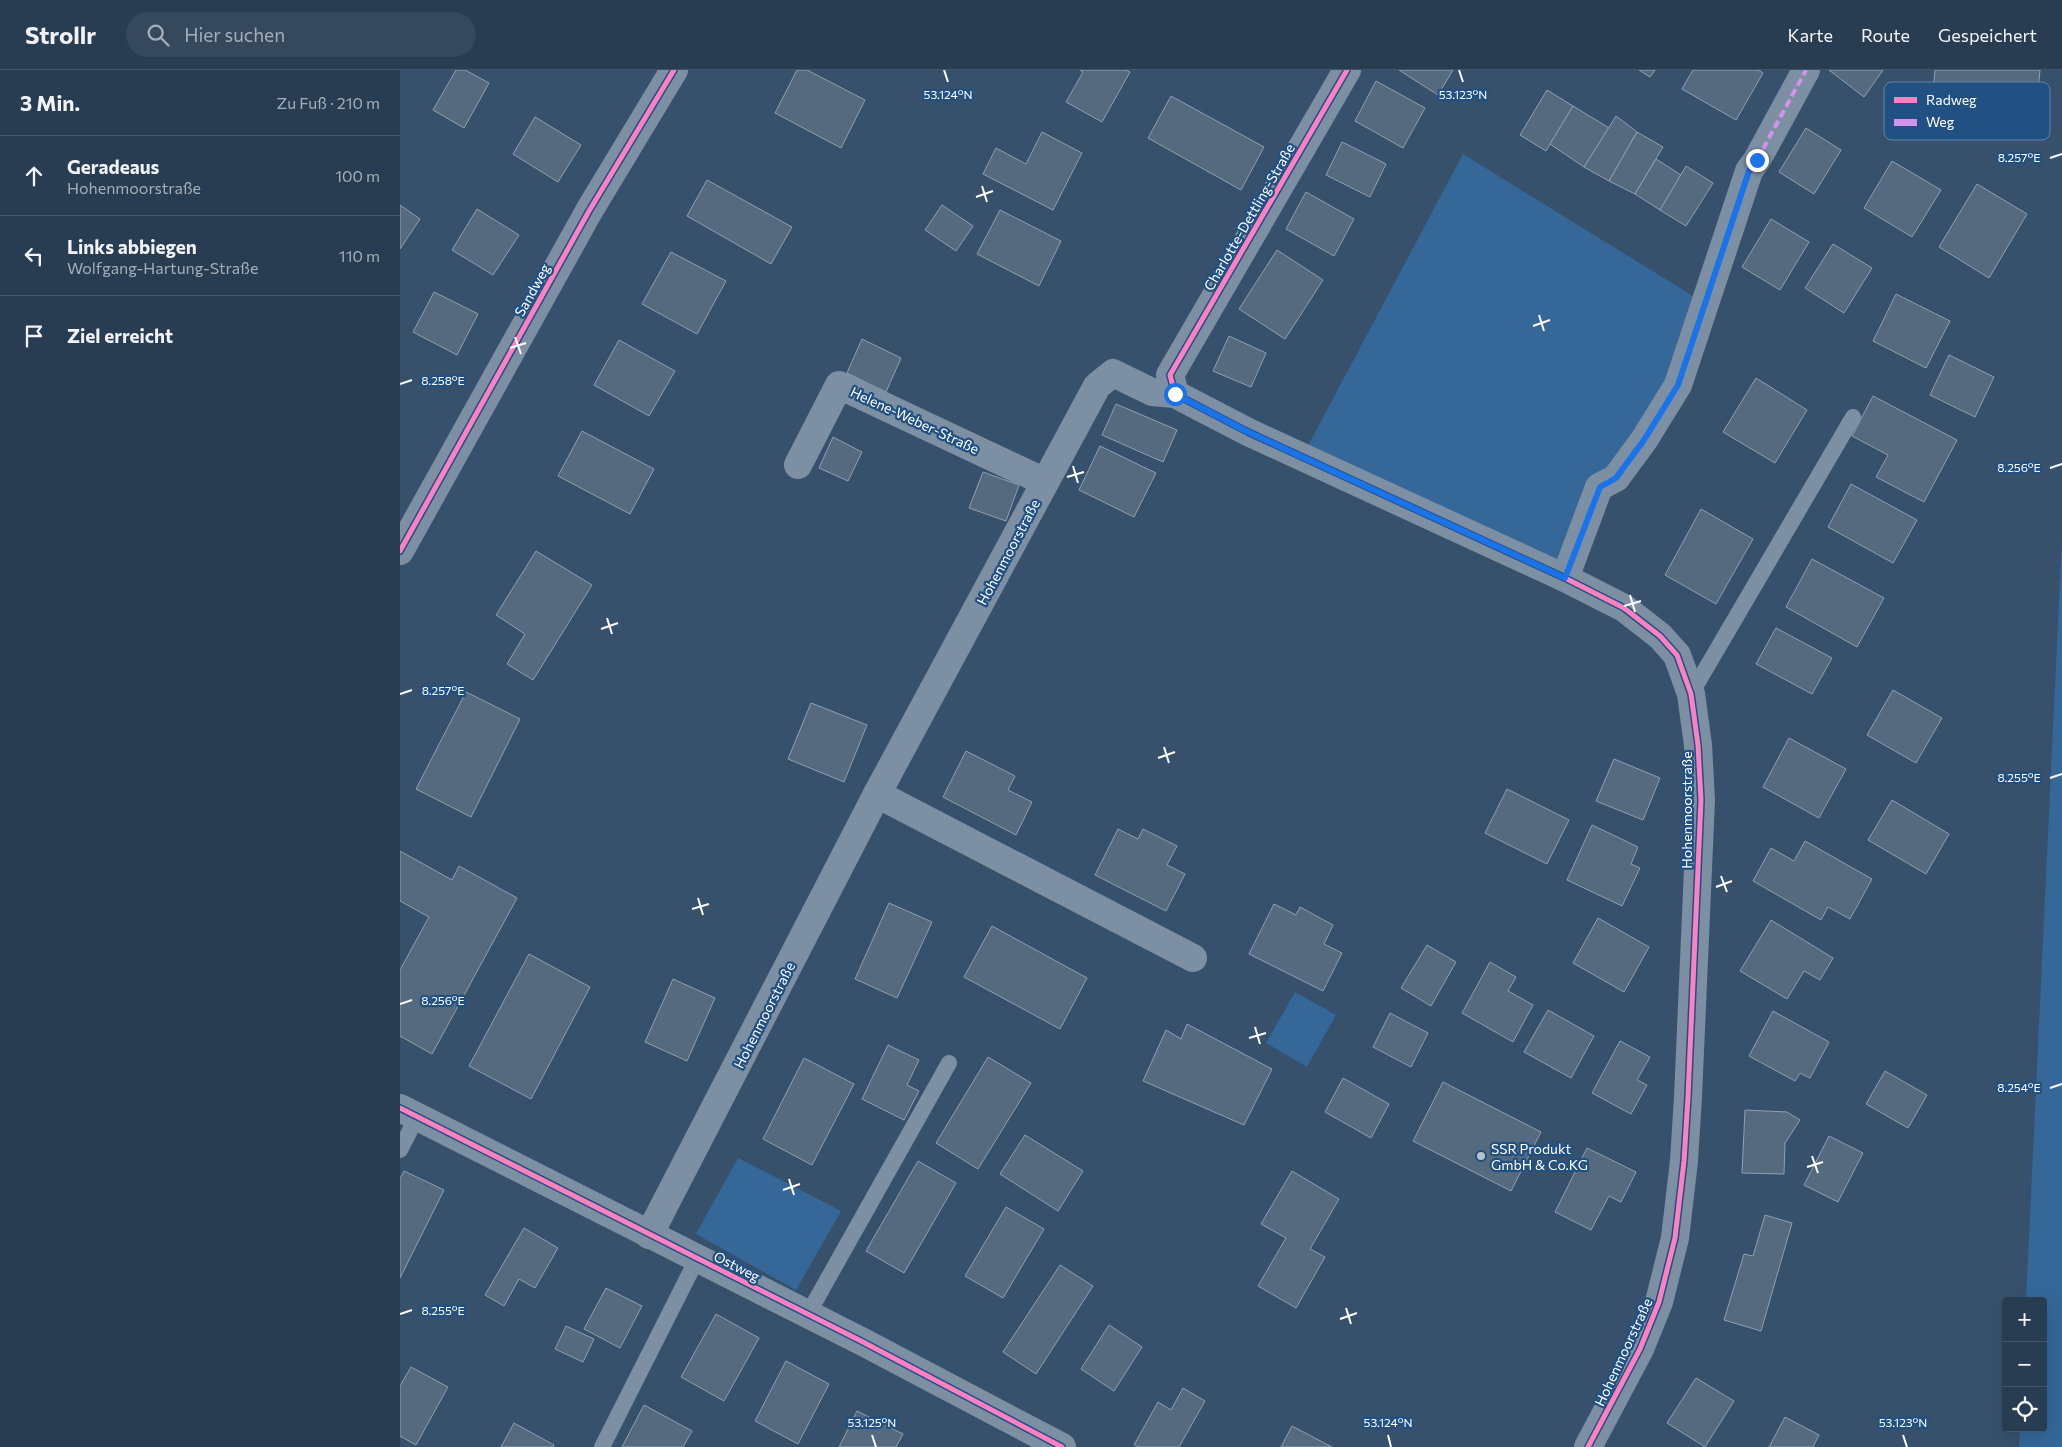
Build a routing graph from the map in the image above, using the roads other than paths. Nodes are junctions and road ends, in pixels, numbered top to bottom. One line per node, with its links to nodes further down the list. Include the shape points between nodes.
1 (674, 70): 8 (street, Sandweg, via 589,211)
2 (1347, 70): 4 (street, Charlotte-Dettling-Straße)
3 (1806, 70): 9 (street, via 1749,171 1678,385 1616,478 1600,487)
4 (1172, 385): 7 (street, Hohenmoorstraße, via 1152,392 1113,372 1097,386); 9 (street, Hohenmoorstraße, via 1248,432)
5 (1853, 417): 10 (lane)
6 (798, 465): 7 (street, Helene-Weber-Straße, via 839,385)
7 (1045, 482): 11 (street, Hohenmoorstraße)
8 (400, 551)
9 (1565, 578): 10 (street, Hohenmoorstraße, via 1624,608 1660,636 1677,655)
10 (1691, 694): 21 (street, Hohenmoorstraße, via 1698,746 1700,800 1688,1097 1675,1238 1664,1287 1649,1329)
11 (877, 794): 12 (street); 16 (street, Hohenmoorstraße)
12 (1193, 958)
13 (948, 1063): 18 (lane)
14 (409, 1113): 15 (lane); 16 (street, Ostweg)
15 (400, 1150)
16 (649, 1235): 17 (street, Ostweg)
17 (698, 1259): 18 (street, Ostweg); 19 (lane)
18 (808, 1314): 20 (street, Ostweg)
19 (602, 1447)
20 (1062, 1447)
21 (1588, 1447)

